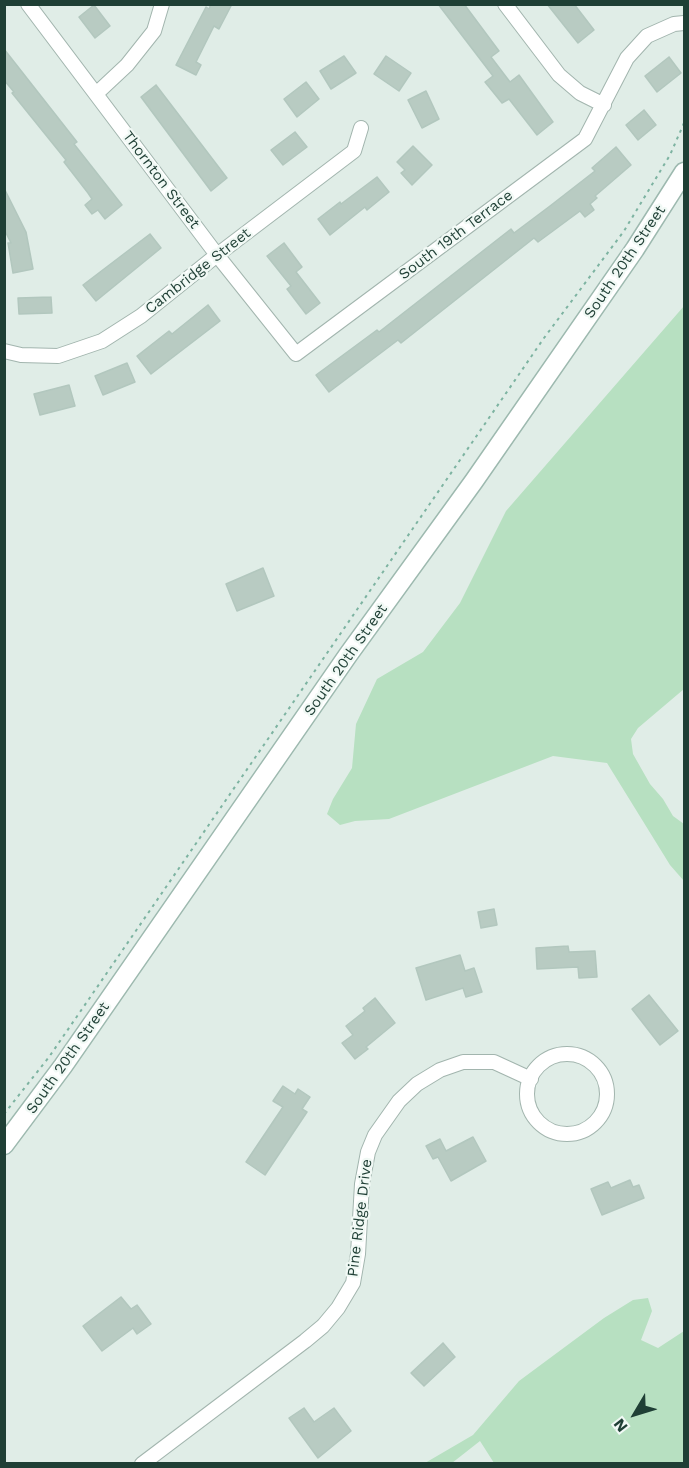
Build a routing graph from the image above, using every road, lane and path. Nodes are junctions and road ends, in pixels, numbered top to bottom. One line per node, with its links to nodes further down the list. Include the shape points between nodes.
1 (28, 4): 5 (street, Thornton Street)
2 (162, 4): 5 (street, via 154,31 128,65)
3 (505, 4): 6 (street, via 559,75 580,93)
4 (684, 23): 6 (street, South 19th Terrace, via 647,36 627,58)
5 (96, 94): 10 (street, Thornton Street)
6 (604, 105): 12 (street, South 19th Terrace, via 585,139)
7 (684, 123): 14 (path, via 670,155 624,231 544,338 49,1057)
8 (361, 128): 10 (street, Cambridge Street, via 354,151)
9 (684, 172): 15 (main road, South 20th Street, via 474,481)
10 (217, 255): 11 (street, Cambridge Street, via 141,316 102,341 58,356); 12 (street, Thornton Street)
11 (4, 351)
12 (296, 354)
13 (531, 1079): 13 (street, via 541,1064 552,1057 564,1054 588,1059 604,1077 607,1102 603,1113 576,1134 553,1132 535,1118 529,1107); 16 (street, Pine Ridge Drive, via 494,1062 463,1062 417,1084 399,1101 368,1152 353,1283 338,1308 305,1341)
14 (4, 1114)
15 (4, 1145)
16 (142, 1464)

